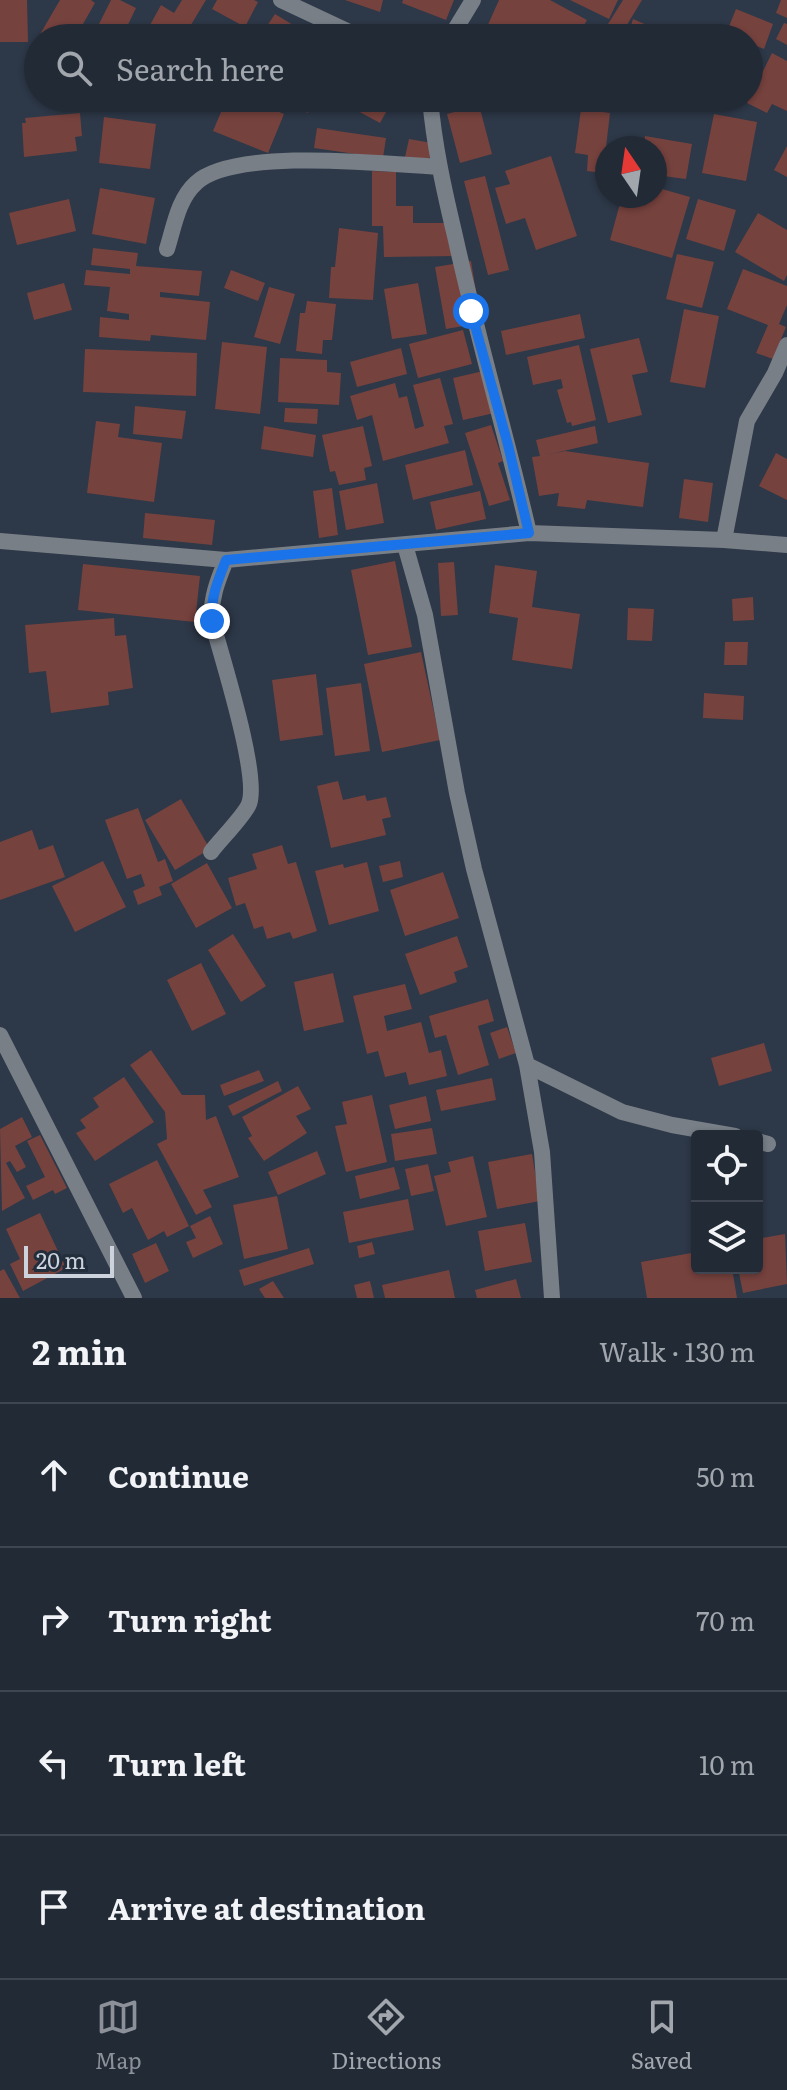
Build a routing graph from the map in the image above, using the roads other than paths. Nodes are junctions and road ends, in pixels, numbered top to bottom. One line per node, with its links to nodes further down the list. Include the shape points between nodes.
1 (281, 0): 3 (street)
2 (473, 0): 4 (street)
3 (332, 24)
4 (458, 24)
5 (432, 112): 6 (street)
6 (439, 167): 7 (street, via 304,159 212,173 197,182 180,205); 9 (street)
7 (167, 249)
8 (787, 345): 10 (street, via 747,421)
9 (529, 533): 10 (street); 12 (street)
10 (724, 540): 13 (street)
11 (0, 541): 14 (street)
12 (405, 545): 14 (street); 17 (street, via 425,615 467,839)
13 (787, 545)
14 (226, 560): 15 (street, via 214,593 212,621 251,779 249,804)
15 (211, 852)
16 (0, 1035): 19 (street)
17 (527, 1065): 18 (street, via 622,1112); 20 (street, via 542,1152)
18 (701, 1130)
19 (134, 1298)
20 (552, 1298)

